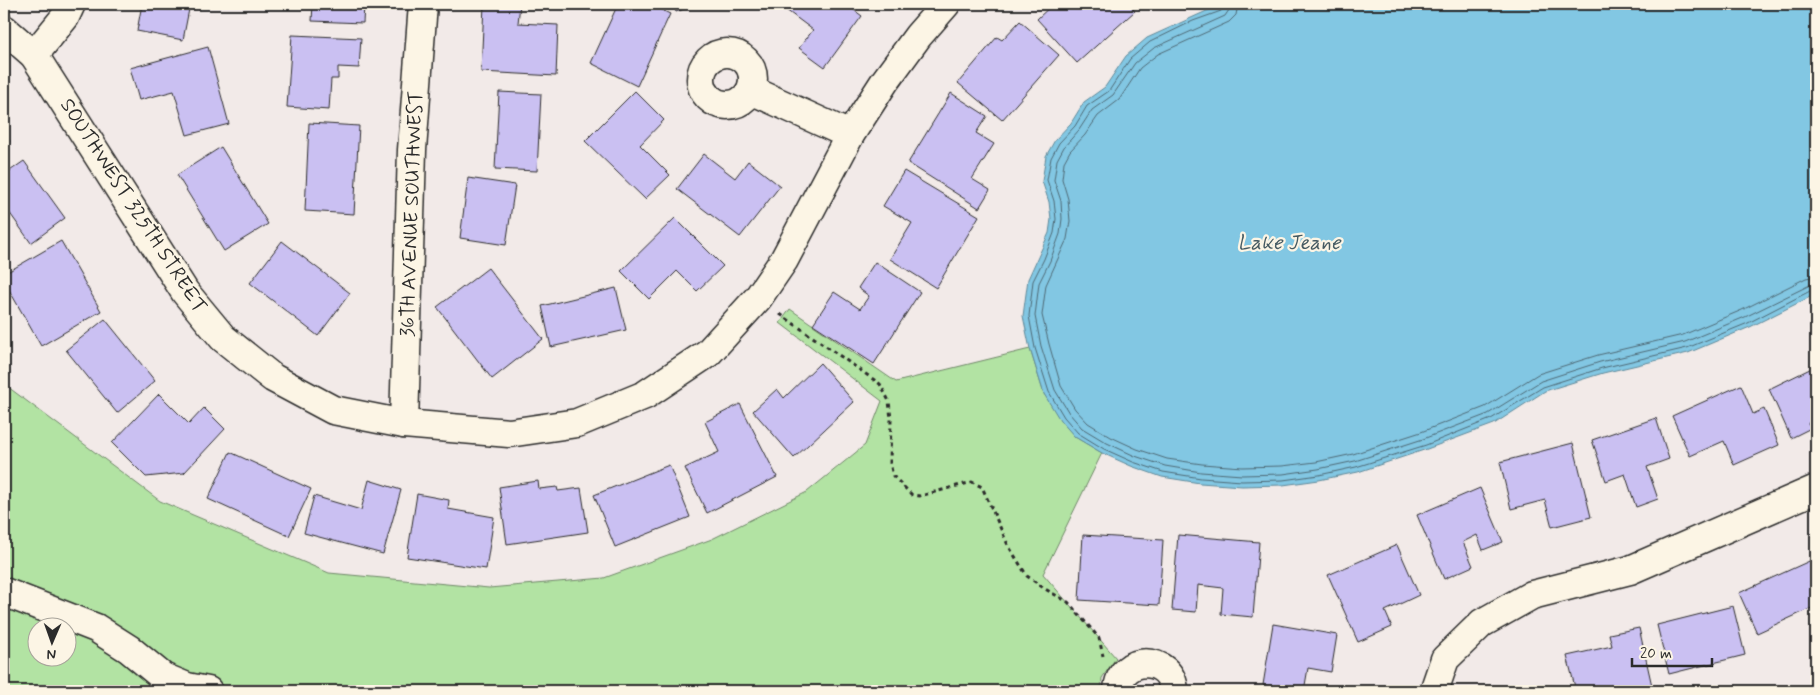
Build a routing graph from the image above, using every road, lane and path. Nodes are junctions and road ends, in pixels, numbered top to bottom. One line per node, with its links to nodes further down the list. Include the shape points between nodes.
1 (71, 4): 5 (street, via 65,17)
2 (423, 4): 9 (street, 36TH AVENUE SOUTHWEST, via 412,150)
3 (946, 4): 7 (street, SOUTHWEST 325TH STREET, via 901,58)
4 (4, 29): 5 (street, SOUTHWEST 325TH STREET)
5 (34, 55): 9 (street, SOUTHWEST 325TH STREET, via 185,292 223,338 273,378 333,410)
6 (751, 90): 7 (street)
7 (850, 135): 8 (street, SOUTHWEST 325TH STREET, via 784,260)
8 (758, 298): 9 (street, SOUTHWEST 325TH STREET, via 708,353 645,395 577,423 509,433); 12 (path, via 880,384 889,401 893,476 905,490 920,496 972,482 982,487 1008,545 1027,576 1068,602 1098,638)
9 (404, 424)
10 (1816, 489): 16 (street, via 1630,570 1532,595 1482,623 1445,659)
11 (5, 594): 13 (street, via 107,634 163,677 186,687)
12 (1104, 663)
13 (208, 691)
14 (1118, 691): 15 (street, via 1120,678 1126,670 1145,663 1163,669 1170,676)
15 (1174, 691)
16 (1434, 691)

